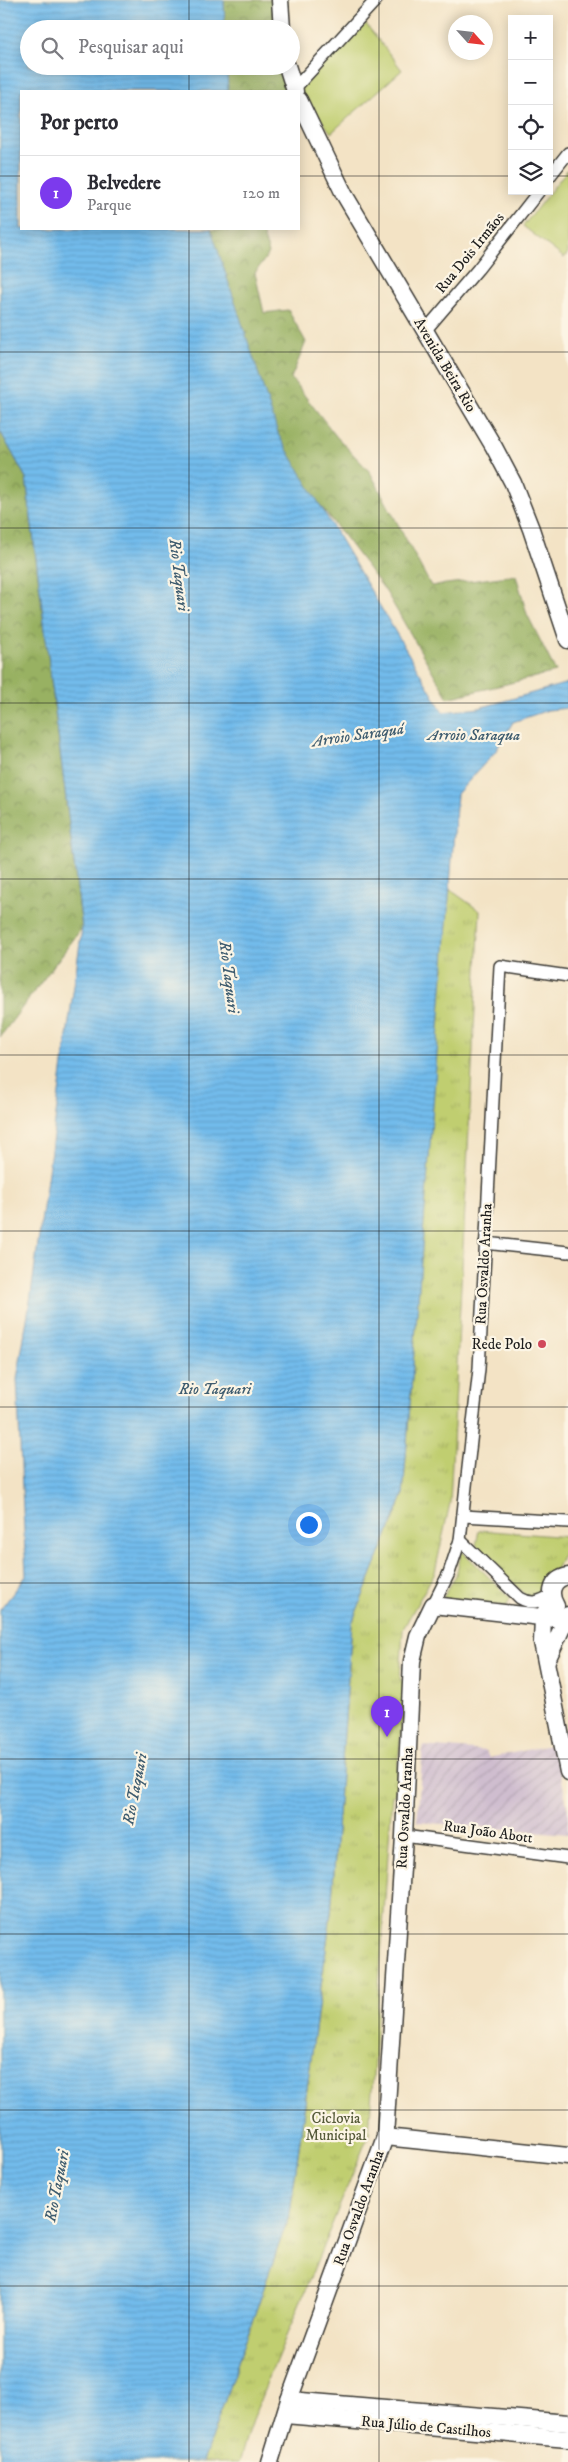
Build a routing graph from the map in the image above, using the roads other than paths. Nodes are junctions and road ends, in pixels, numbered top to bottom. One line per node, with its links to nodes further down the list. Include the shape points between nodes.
1 (280, 0): 3 (street)
2 (376, 0): 6 (street)
3 (281, 20)
4 (290, 75): 5 (street, Avenida Beira Rio)
5 (295, 90)
6 (299, 90)
7 (300, 101): 11 (street, Avenida Beira Rio, via 344,194)
8 (568, 153): 9 (street)
9 (553, 172)
10 (536, 195): 11 (street, Rua Dois Irmãos)
11 (424, 332): 12 (street, Avenida Beira Rio, via 513,483)
12 (568, 640)
13 (568, 976): 14 (street, Rua Osvaldo Aranha, via 500,966)
14 (485, 1244): 15 (street); 16 (street, Rua Osvaldo Aranha, via 479,1368)
15 (568, 1252)
16 (463, 1516): 17 (street); 18 (street, Rua Osvaldo Aranha)
17 (568, 1522)
18 (460, 1540): 20 (street, via 520,1598 535,1603); 21 (street, Rua Osvaldo Aranha, via 449,1573)
19 (566, 1572): 20 (street, via 554,1584)
20 (552, 1597): 22 (street); 23 (street)
21 (433, 1605): 22 (street); 26 (street, Rua Osvaldo Aranha, via 418,1636 412,1661)
22 (543, 1617): 23 (street); 24 (street, via 542,1642)
23 (567, 1617): 24 (street)
24 (547, 1660): 25 (street)
25 (568, 1772)
26 (404, 1836): 27 (street, Rua João Abott); 28 (street, Rua Osvaldo Aranha)
27 (568, 1858)
28 (385, 2137): 29 (street); 30 (street, Rua Osvaldo Aranha)
29 (568, 2156)
30 (287, 2408): 31 (street, Rua Júlio de Castilhos); 34 (street, Rua Osvaldo Aranha)
31 (375, 2415): 32 (street, Rua Júlio de Castilhos); 33 (street, Rua Júlio de Castilhos)
32 (568, 2423)
33 (568, 2439)
34 (270, 2462)

